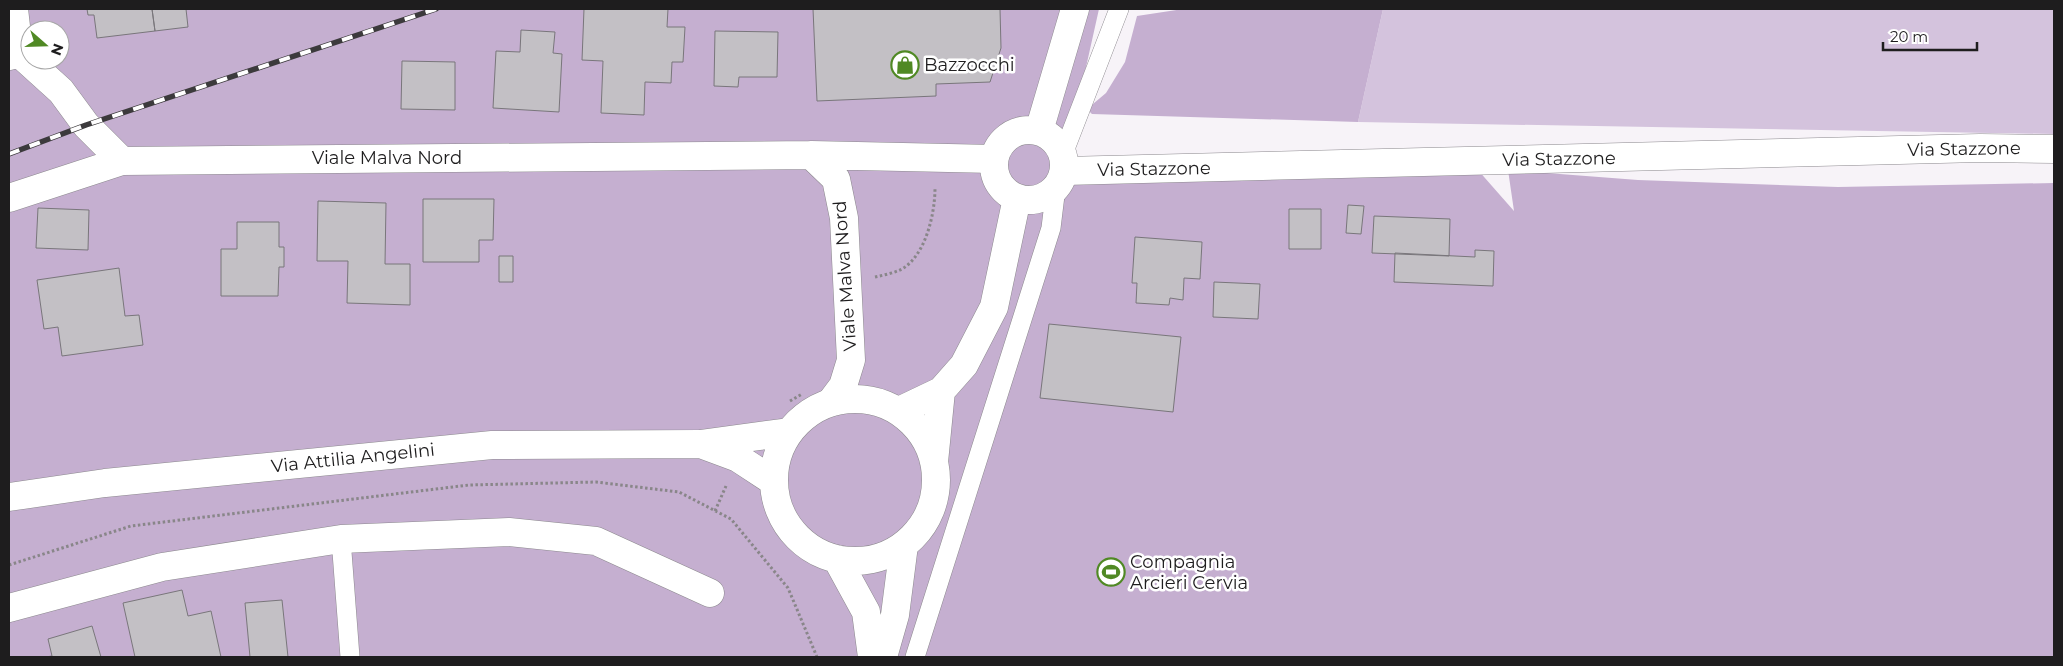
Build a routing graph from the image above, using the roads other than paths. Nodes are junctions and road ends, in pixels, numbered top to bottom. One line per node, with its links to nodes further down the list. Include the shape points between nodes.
1 (14, 9): 4 (street)
2 (1075, 9): 5 (street)
3 (1121, 9): 10 (lane)
4 (14, 55): 9 (street, via 62,91 86,125)
5 (1039, 130): 8 (street, via 1027,129 1006,138); 10 (street, via 1058,144)
6 (2054, 149): 10 (street, Via Stazzone, via 1941,149)
7 (811, 155): 8 (street, Viale Malva Nord); 9 (street, Viale Malva Nord); 14 (street, Viale Malva Nord, via 836,179 844,218 851,360 843,386)
8 (994, 159): 12 (street, via 999,183)
9 (122, 160): 11 (street, Viale Malva Nord)
10 (1061, 171): 12 (street, via 1048,194 1038,199); 29 (lane, via 1052,228)
11 (9, 198)
12 (1017, 198): 13 (street, via 994,307 964,365)
13 (941, 391): 15 (street); 18 (street)
14 (821, 396): 15 (street, via 878,401); 16 (street)
15 (899, 411): 18 (street, via 919,431)
16 (789, 432): 17 (street, Via Attilia Angelini); 19 (street, via 777,456)
17 (700, 444): 19 (street, Via Attilia Angelini, via 738,458); 20 (street, Via Attilia Angelini, via 492,444)
18 (934, 463): 22 (street, via 936,486 931,508 920,528)
19 (774, 481): 23 (street, via 778,508 791,531 812,549)
20 (9, 497)
21 (341, 540): 24 (street, via 509,532 596,541); 25 (street, via 162,567); 26 (lane)
22 (904, 545): 23 (street, via 884,556 860,561); 28 (street, via 895,615)
23 (837, 559): 27 (street, via 866,612)
24 (710, 593)
25 (9, 608)
26 (350, 657)
27 (872, 657)
28 (883, 657)
29 (915, 657)

